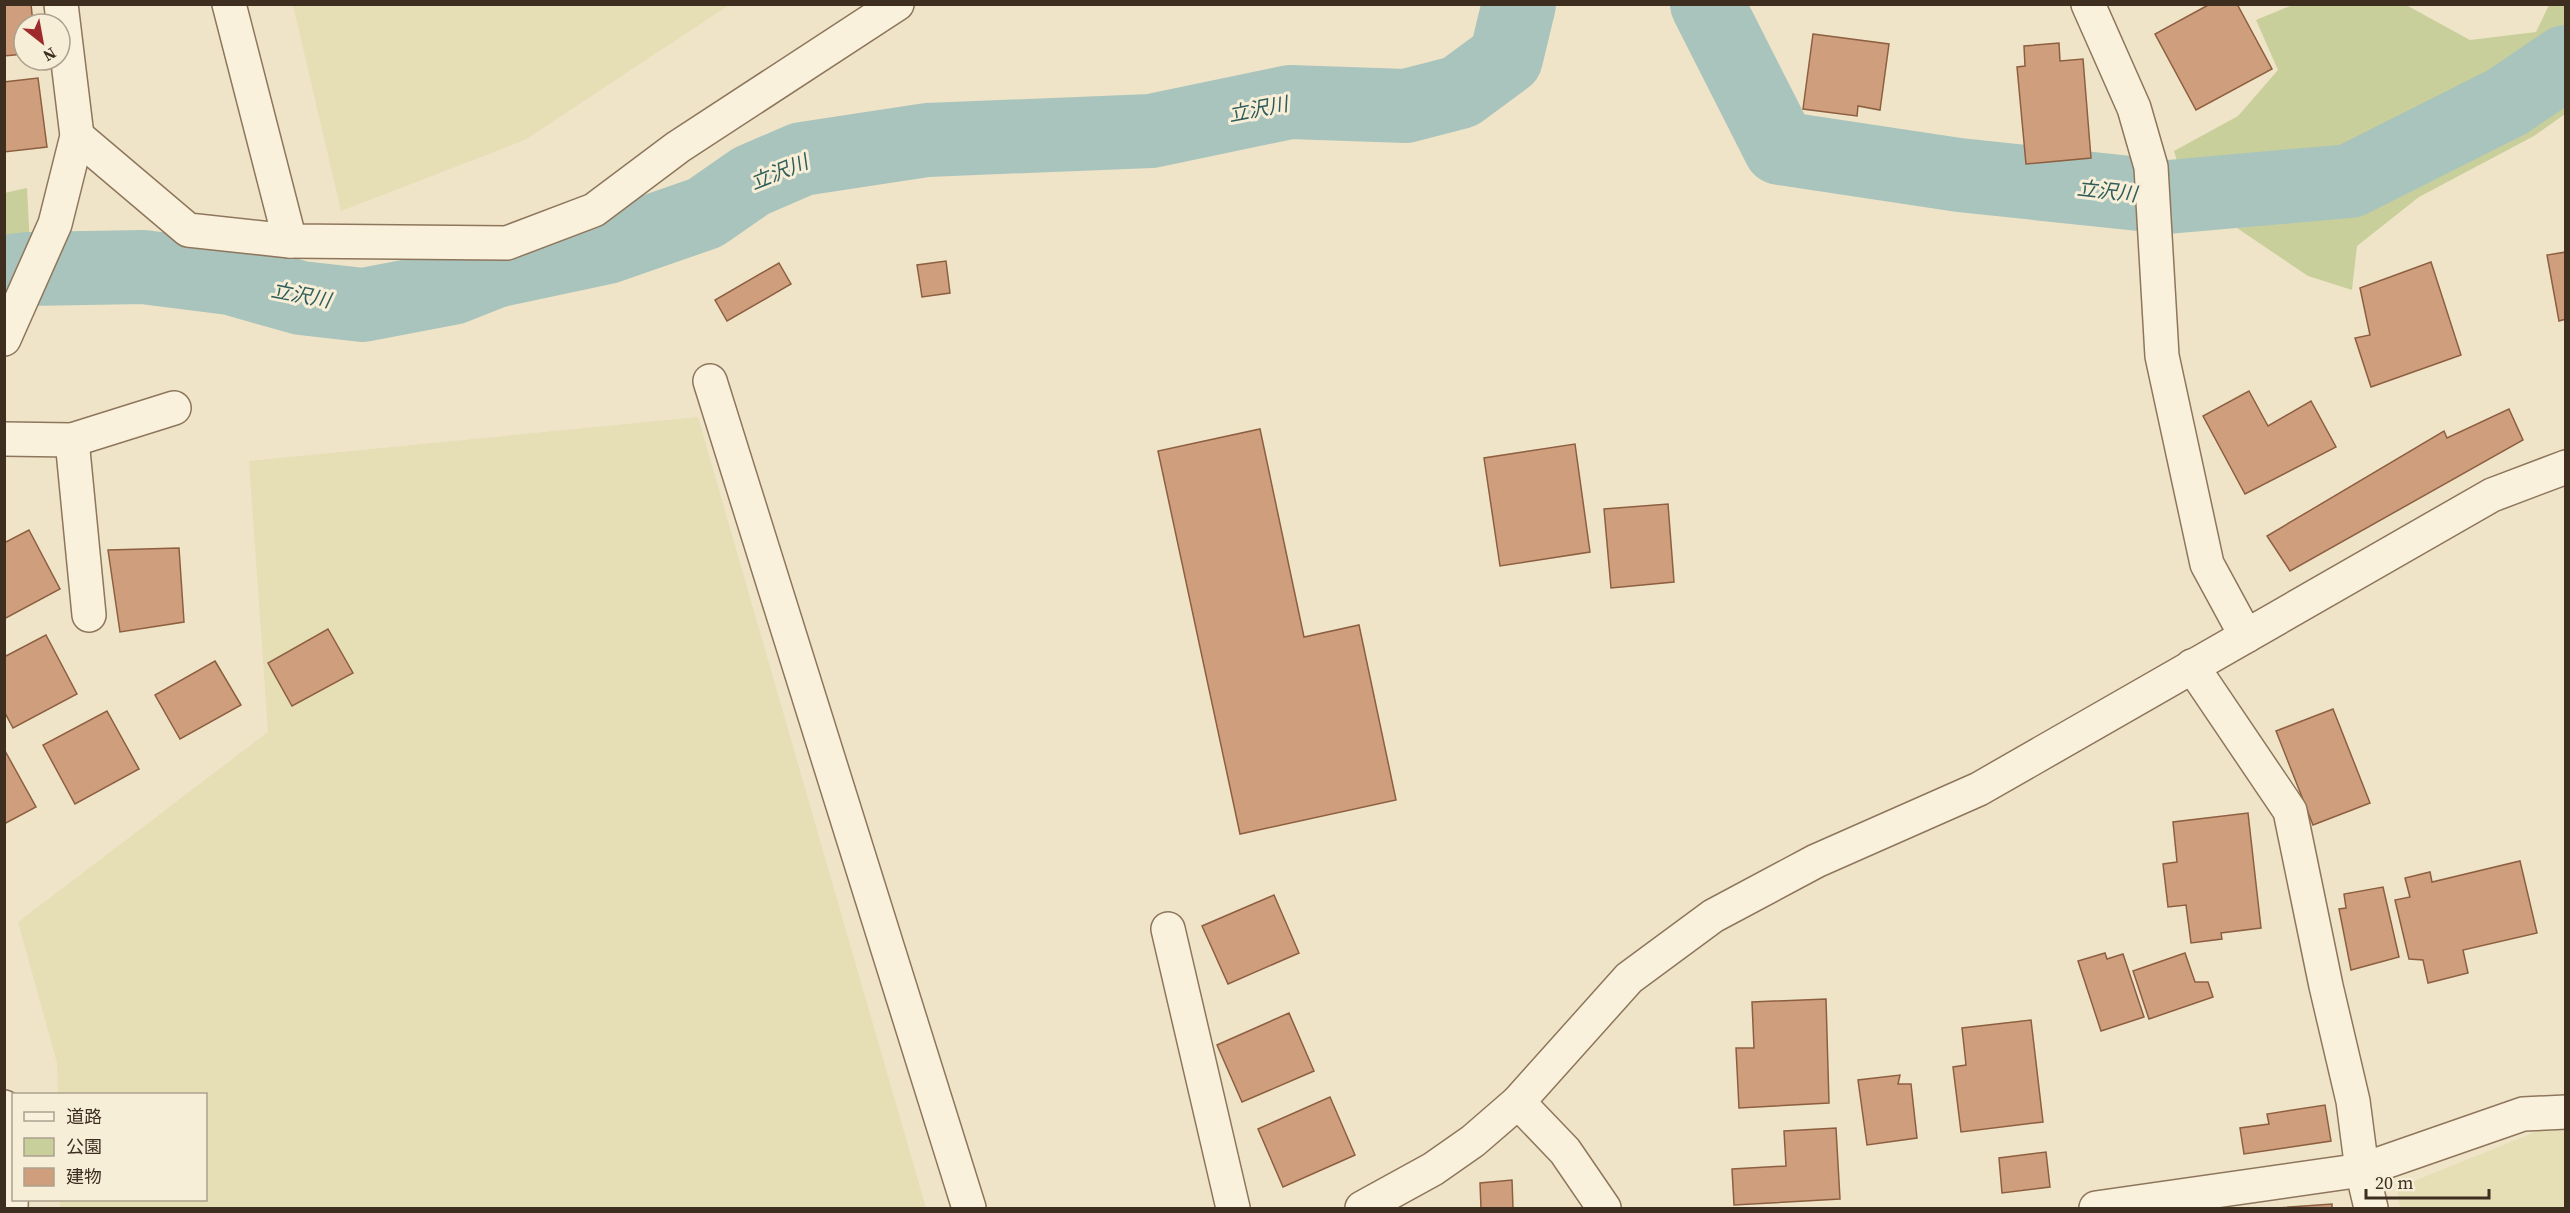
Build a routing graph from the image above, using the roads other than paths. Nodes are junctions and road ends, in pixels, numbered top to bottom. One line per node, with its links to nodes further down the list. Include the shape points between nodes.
1 (62, 4): 5 (street)
2 (229, 4): 6 (street)
3 (897, 4): 6 (street, via 678,147 594,210 507,243)
4 (2088, 4): 14 (street, via 2134,108 2151,167 2162,356 2207,564)
5 (77, 136): 6 (street, via 188,230); 7 (street, via 55,224)
6 (290, 241)
7 (4, 339)
8 (710, 381): 24 (street)
9 (174, 408): 11 (street)
10 (4, 439): 11 (street)
11 (72, 440): 13 (street)
12 (2565, 467): 14 (street, via 2492,495)
13 (89, 615)
14 (2246, 636): 15 (street)
15 (2192, 666): 17 (street, via 1979,789 1816,861 1713,916 1629,978); 22 (street, via 2290,811 2354,1101)
16 (1168, 929): 25 (street)
17 (1518, 1102): 26 (street, via 1433,1169); 27 (street, via 1565,1151)
18 (4, 1107): 20 (street)
19 (2565, 1112): 22 (street, via 2523,1114)
20 (12, 1126)
21 (12, 1168): 23 (street)
22 (2362, 1170): 28 (street); 29 (street)
23 (11, 1209)
24 (969, 1209)
25 (1233, 1209)
26 (1362, 1209)
27 (1604, 1209)
28 (2096, 1209)
29 (2371, 1209)

